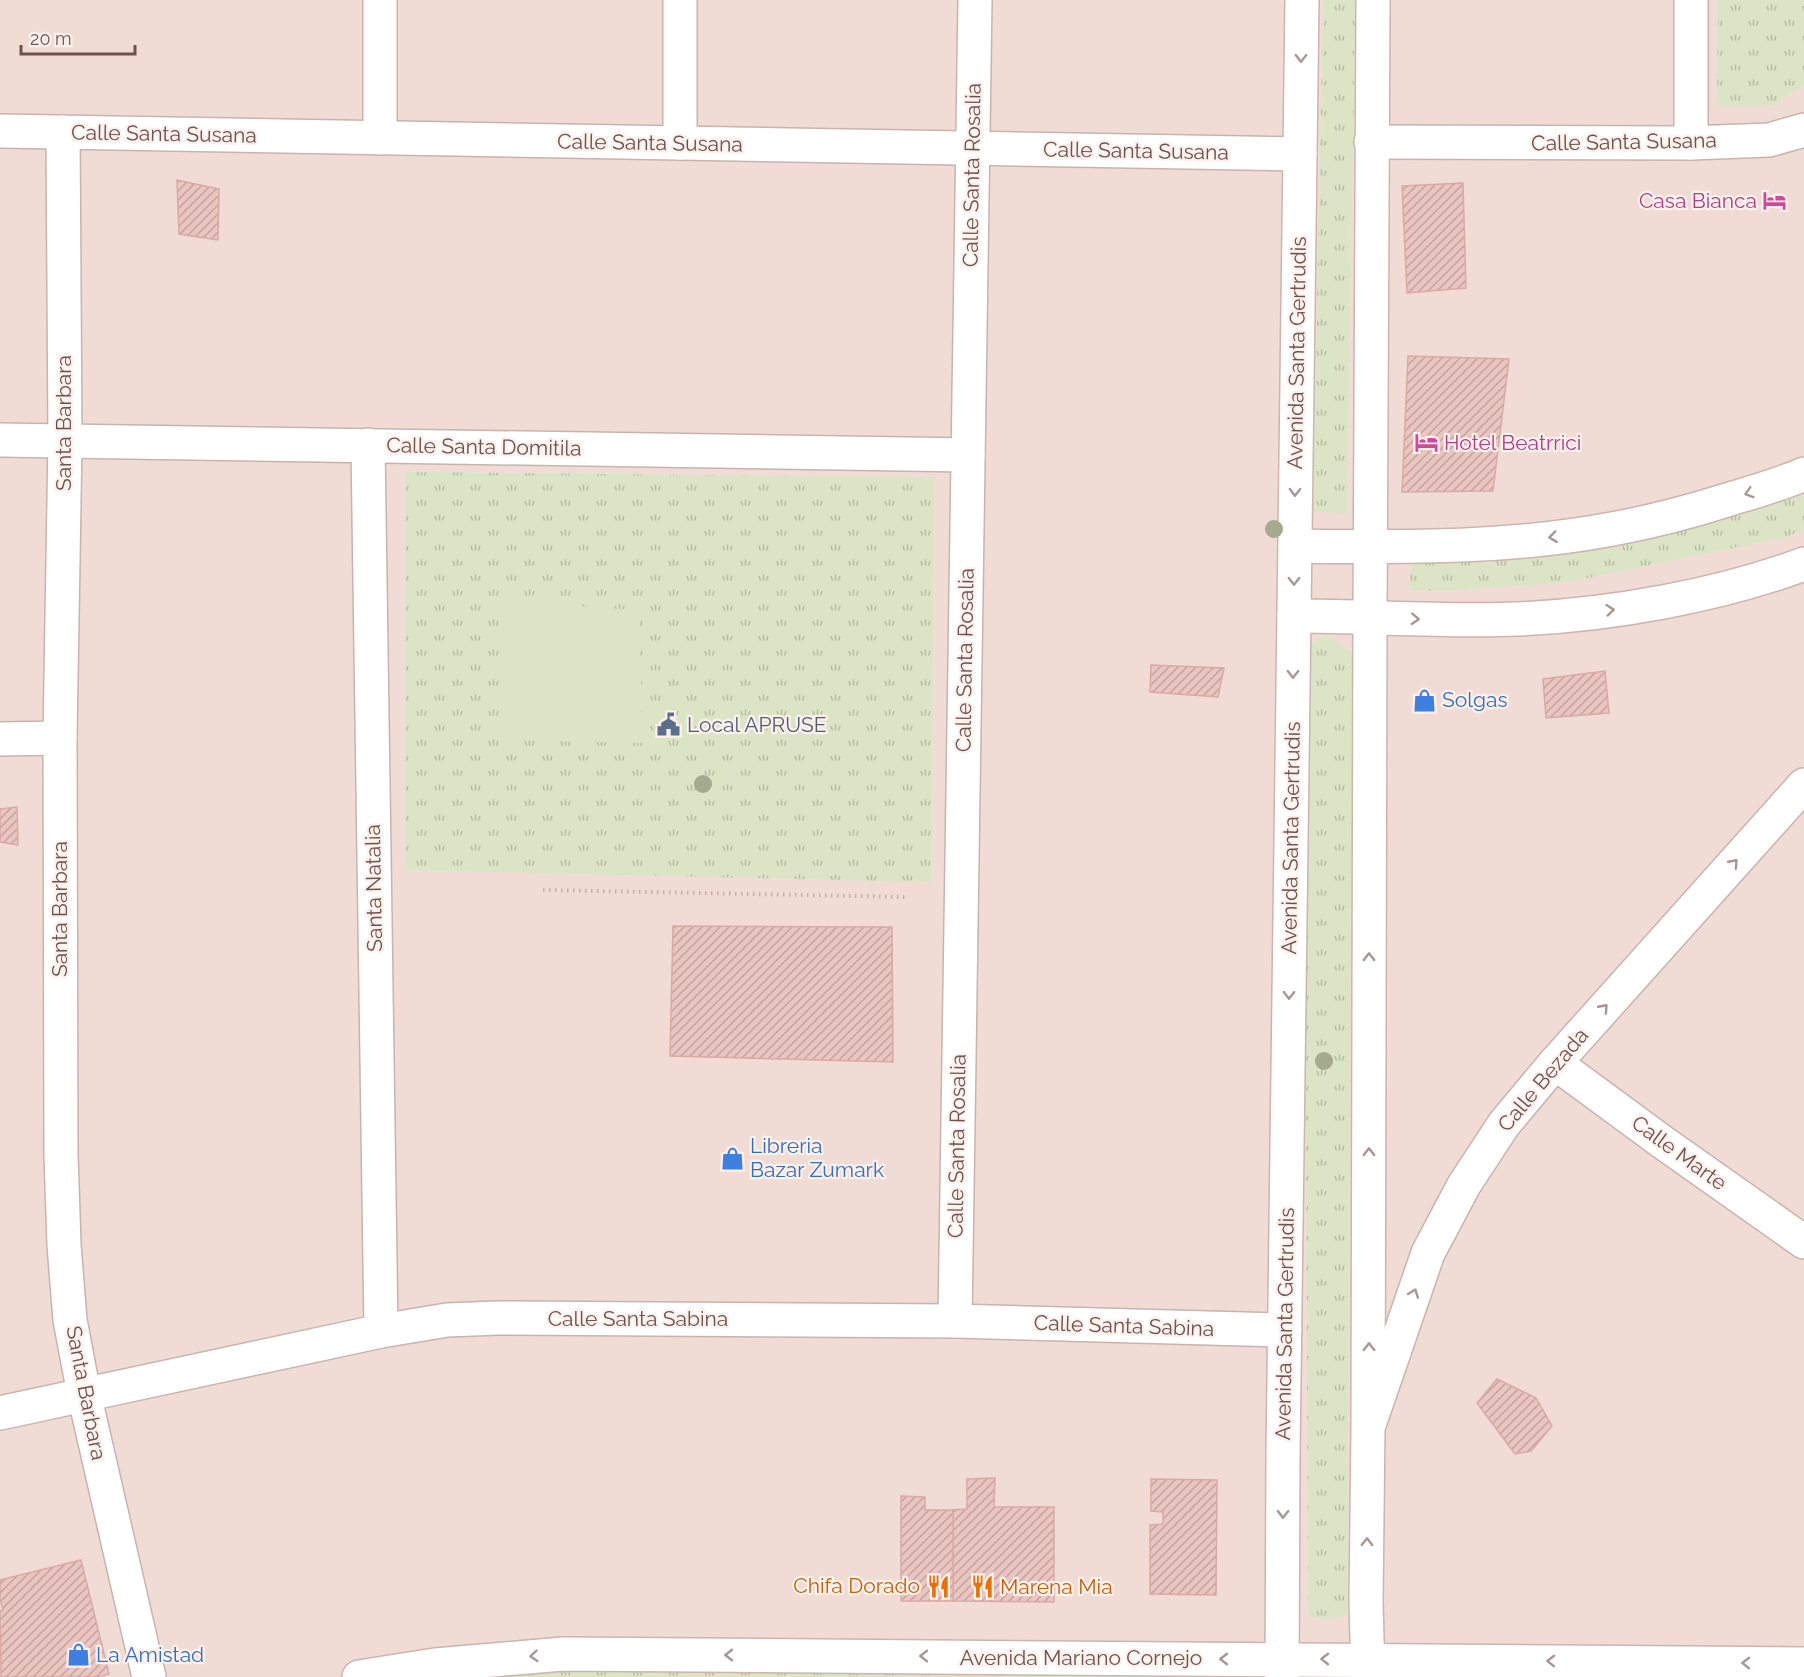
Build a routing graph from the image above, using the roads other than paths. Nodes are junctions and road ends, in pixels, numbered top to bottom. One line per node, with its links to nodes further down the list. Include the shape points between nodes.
1 (380, 0): 10 (street)
2 (680, 0): 12 (street)
3 (975, 0): 14 (street, Calle Santa Rosalia)
4 (1302, 0): 15 (street, Avenida Santa Gertrudis, one-way to 15)
5 (1373, 0): 11 (street)
6 (1691, 0): 13 (street)
7 (1804, 130): 13 (street, Calle Santa Susana, via 1769,140)
8 (0, 131): 9 (street, Calle Santa Susana)
9 (63, 132): 10 (street, Calle Santa Susana); 17 (street, Santa Barbara)
10 (380, 138): 12 (street, Calle Santa Susana)
11 (1371, 142): 13 (street, Calle Santa Susana); 22 (street)
12 (680, 143): 14 (street, Calle Santa Susana)
13 (1691, 143)
14 (972, 148): 15 (street, Calle Santa Susana); 19 (street, Calle Santa Rosalia)
15 (1300, 154): 21 (street, Avenida Santa Gertrudis, one-way to 21)
16 (0, 440): 17 (street, Calle Santa Domitila)
17 (65, 441): 18 (street, Calle Santa Domitila); 26 (street, Santa Barbara)
18 (368, 445): 19 (street, Calle Santa Domitila); 33 (street, Santa Natalia)
19 (968, 455): 31 (street, Calle Santa Rosalia)
20 (1804, 474): 22 (street, one-way to 22, via 1690,511 1611,529 1524,541)
21 (1295, 546): 22 (street); 24 (street, Avenida Santa Gertrudis, one-way to 24)
22 (1370, 547): 25 (street)
23 (1804, 564): 25 (street, one-way to 23, via 1519,619 1617,609 1685,597)
24 (1294, 616): 25 (street); 32 (street, Avenida Santa Gertrudis, one-way to 32)
25 (1370, 616): 36 (street, one-way to 25)
26 (60, 738): 27 (street); 34 (street, Santa Barbara, via 64,1245 70,1320)
27 (0, 739)
28 (1804, 785): 29 (street, Calle Bezada, one-way to 28)
29 (1555, 1063): 30 (street, Calle Marte); 36 (street, Calle Bezada, one-way to 29, via 1428,1252 1464,1185 1504,1124)
30 (1804, 1242)
31 (955, 1321): 32 (street, Calle Santa Sabina); 33 (street, Calle Santa Sabina, via 498,1318 447,1320)
32 (1285, 1330): 38 (street, Avenida Santa Gertrudis, one-way to 38)
33 (381, 1331): 34 (street, Calle Santa Sabina)
34 (84, 1394): 35 (street, Calle Santa Sabina); 40 (street, Santa Barbara)
35 (0, 1413)
36 (1368, 1428): 39 (street, one-way to 36)
37 (1804, 1664): 39 (street, Avenida Mariano Cornejo, one-way to 39)
38 (1282, 1668): 39 (street, Avenida Mariano Cornejo, one-way to 38); 41 (street, Avenida Mariano Cornejo, one-way to 41, via 563,1654 435,1665)
39 (1368, 1668)
40 (149, 1677)
41 (359, 1677)

